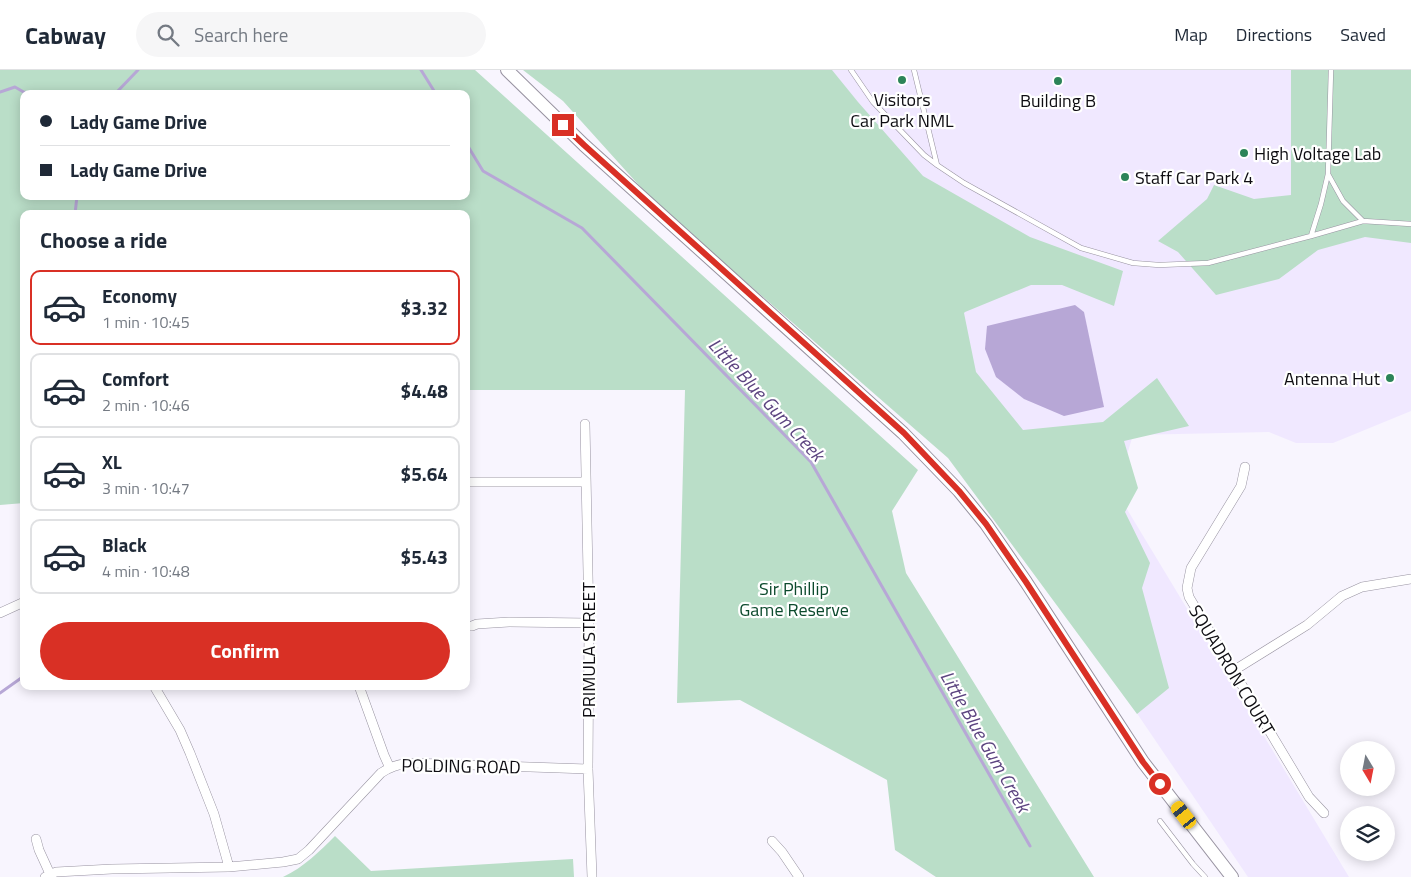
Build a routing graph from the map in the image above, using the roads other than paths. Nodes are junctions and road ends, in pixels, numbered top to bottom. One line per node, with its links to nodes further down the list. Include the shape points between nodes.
1 (508, 70): 34 (main road, via 584,145 904,433 959,491 1026,582 1143,762)
2 (851, 70): 5 (lane, via 873,102)
3 (914, 70): 5 (lane)
4 (1331, 70): 6 (lane)
5 (937, 166): 9 (lane, via 1081,248 1133,264 1208,263)
6 (1328, 174): 7 (lane, via 1343,201); 9 (lane)
7 (1363, 221): 8 (lane); 9 (lane)
8 (1411, 224)
9 (1311, 236)
10 (585, 424): 13 (street, PRIMULA STREET)
11 (1245, 467): 19 (street, SQUADRON COURT, via 1241,486 1191,568 1187,588 1189,597)
12 (470, 482): 13 (street)
13 (586, 482): 17 (street, PRIMULA STREET)
14 (1411, 579): 19 (street, via 1362,587 1342,596 1307,625)
15 (20, 604): 16 (street)
16 (0, 612)
17 (589, 622): 18 (street, via 509,622); 23 (street, PRIMULA STREET)
18 (472, 626)
19 (1233, 671): 24 (street, SQUADRON COURT, via 1309,797)
20 (156, 690): 28 (street, via 190,753 214,814)
21 (360, 690): 22 (street)
22 (389, 766): 23 (street, POLDING ROAD, via 410,763); 28 (street, POLDING ROAD, via 298,858)
23 (588, 769): 31 (street, PRIMULA STREET)
24 (1324, 812)
25 (1160, 820): 33 (lane)
26 (36, 840): 30 (street)
27 (772, 841): 32 (street)
28 (229, 867): 29 (street, POLDING ROAD)
29 (112, 873): 30 (street, POLDING ROAD, via 56,872)
30 (48, 876)
31 (592, 877)
32 (798, 877)
33 (1205, 877)
34 (1232, 877)

